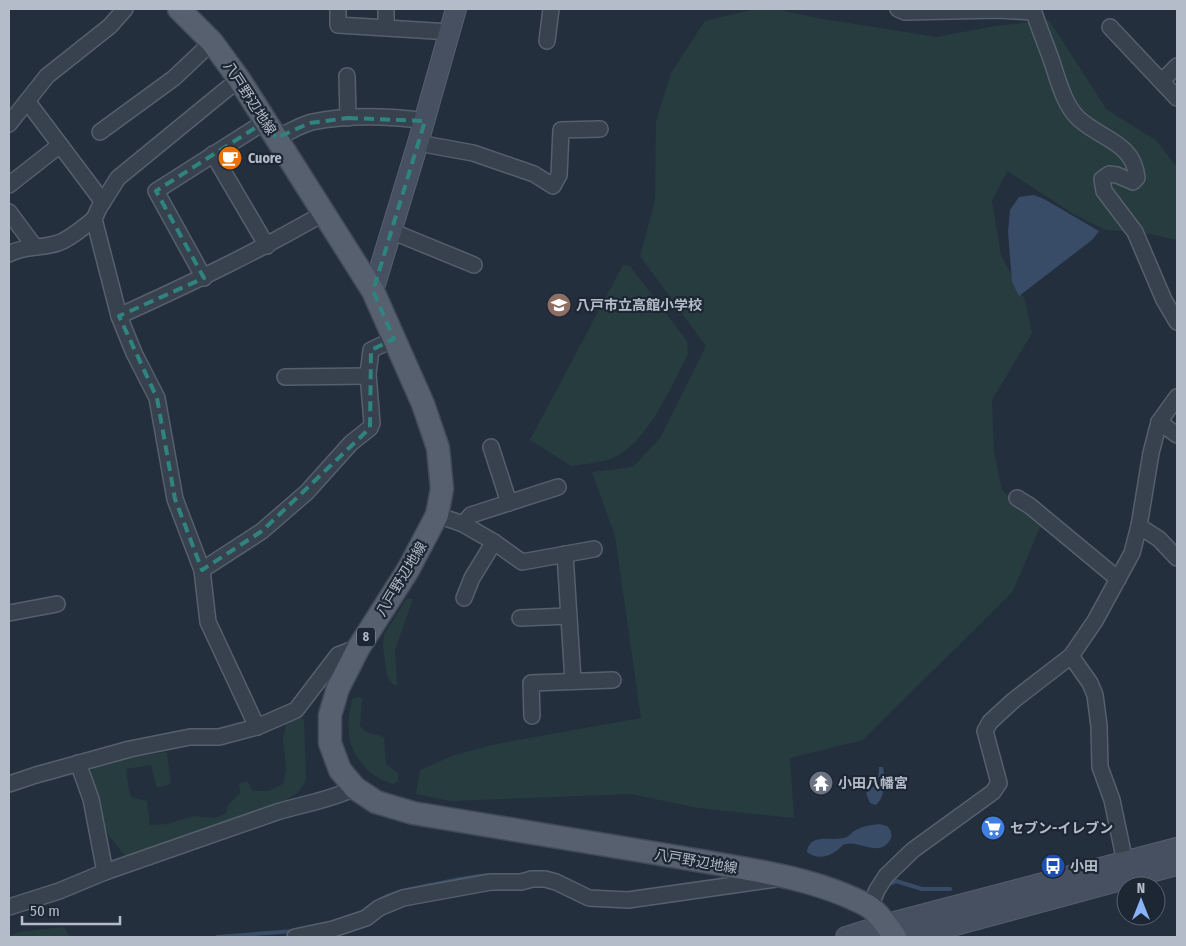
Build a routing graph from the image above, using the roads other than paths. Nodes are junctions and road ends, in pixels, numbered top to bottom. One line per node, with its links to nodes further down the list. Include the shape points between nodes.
1 (125, 9): 19 (street, via 110,26 48,76)
2 (179, 9): 13 (main road, 八戸野辺地線 / 8)
3 (338, 9): 10 (street, via 338,25)
4 (386, 9): 10 (street)
5 (456, 9): 11 (street)
6 (551, 9): 12 (street)
7 (898, 9): 8 (street, via 906,12)
8 (1033, 10): 42 (street, via 1065,98 1077,117 1129,154 1137,170 1137,178 1133,182 1109,174 1102,179 1104,191 1135,232)
9 (1110, 27): 17 (street)
10 (386, 28): 11 (street)
11 (450, 32): 21 (street)
12 (547, 41)
13 (212, 42): 16 (main road, 八戸野辺地線 / 8); 25 (street, via 174,78)
14 (1177, 66): 17 (street)
15 (347, 76): 20 (street)
16 (239, 79): 24 (main road, 八戸野辺地線 / 8); 30 (street, via 118,178)
17 (1162, 81): 18 (street)
18 (1177, 98)
19 (26, 101): 22 (street); 26 (street)
20 (348, 118): 21 (street); 24 (street)
21 (424, 120): 27 (street)
22 (9, 124)
23 (600, 129): 27 (street, via 561,130 559,175 554,186 534,174 473,153)
24 (271, 130): 28 (street); 32 (main road, 八戸野辺地線 / 8)
25 (100, 132)
26 (60, 144): 29 (street); 30 (street)
27 (418, 144): 34 (street)
28 (213, 154): 35 (street); 39 (street, via 156,191)
29 (9, 185)
30 (103, 202): 33 (street)
31 (9, 212): 36 (street)
32 (324, 213): 35 (street); 40 (main road, 八戸野辺地線 / 8)
33 (94, 219): 36 (street, via 60,243); 41 (street)
34 (391, 231): 38 (street); 40 (street)
35 (266, 246): 39 (street)
36 (35, 247): 37 (street)
37 (9, 254)
38 (474, 265)
39 (204, 278): 41 (street)
40 (373, 291): 43 (main road, 八戸野辺地線 / 8)
41 (119, 316): 60 (street, via 157,398 175,499)
42 (1177, 322)
43 (394, 339): 44 (street, via 371,350); 53 (main road, 八戸野辺地線 / 8, via 423,404 438,448 442,489)
44 (368, 376): 45 (street); 60 (street, via 370,428 351,443 307,492 262,531)
45 (285, 377)
46 (1177, 397): 47 (street)
47 (1160, 422): 48 (street); 55 (street, via 1151,453)
48 (1177, 435)
49 (491, 447): 52 (street)
50 (558, 487): 52 (street)
51 (1017, 498): 61 (street)
52 (508, 502): 54 (street, via 471,515)
53 (437, 515): 54 (street); 67 (main road, 八戸野辺地線 / 8, via 408,570)
54 (463, 524): 56 (street)
55 (1139, 526): 59 (street, via 1159,539); 61 (street, via 1132,553)
56 (494, 542): 58 (street, via 522,562); 62 (street)
57 (594, 549): 58 (street)
58 (565, 554): 65 (street)
59 (1177, 558)
60 (202, 570): 72 (street, via 208,622)
61 (1118, 579): 68 (street)
62 (464, 598)
63 (56, 604): 64 (street)
64 (9, 612)
65 (569, 616): 66 (street); 70 (street)
66 (520, 618)
67 (359, 647): 72 (street, via 338,654 296,710); 75 (main road, 八戸野辺地線 / 8, via 338,688 330,714 330,743 340,770)
68 (1071, 656): 77 (street, via 1095,695 1100,766 1112,800); 82 (street, via 990,722 985,731 999,783 993,792 906,857 886,876)
69 (613, 680): 70 (street)
70 (573, 681): 71 (street, via 531,683)
71 (532, 716)
72 (257, 727): 73 (street, via 219,737 173,740)
73 (78, 763): 74 (street); 79 (street, via 91,798)
74 (9, 784)
75 (356, 788): 79 (street, via 340,796 277,812); 80 (main road, 八戸野辺地線 / 8, via 376,802 413,813)
76 (1177, 848): 77 (street)
77 (1125, 862): 83 (street)
78 (1177, 865): 86 (street)
79 (105, 872): 81 (street)
80 (787, 878): 82 (main road, 八戸野辺地線 / 8); 84 (street, via 628,900 588,898 545,879 491,882 403,898 379,908 366,918)
81 (9, 907)
82 (870, 907): 83 (main road, 八戸野辺地線 / 8)
83 (891, 931): 85 (street)
84 (296, 937)
85 (846, 937)
86 (911, 937)

